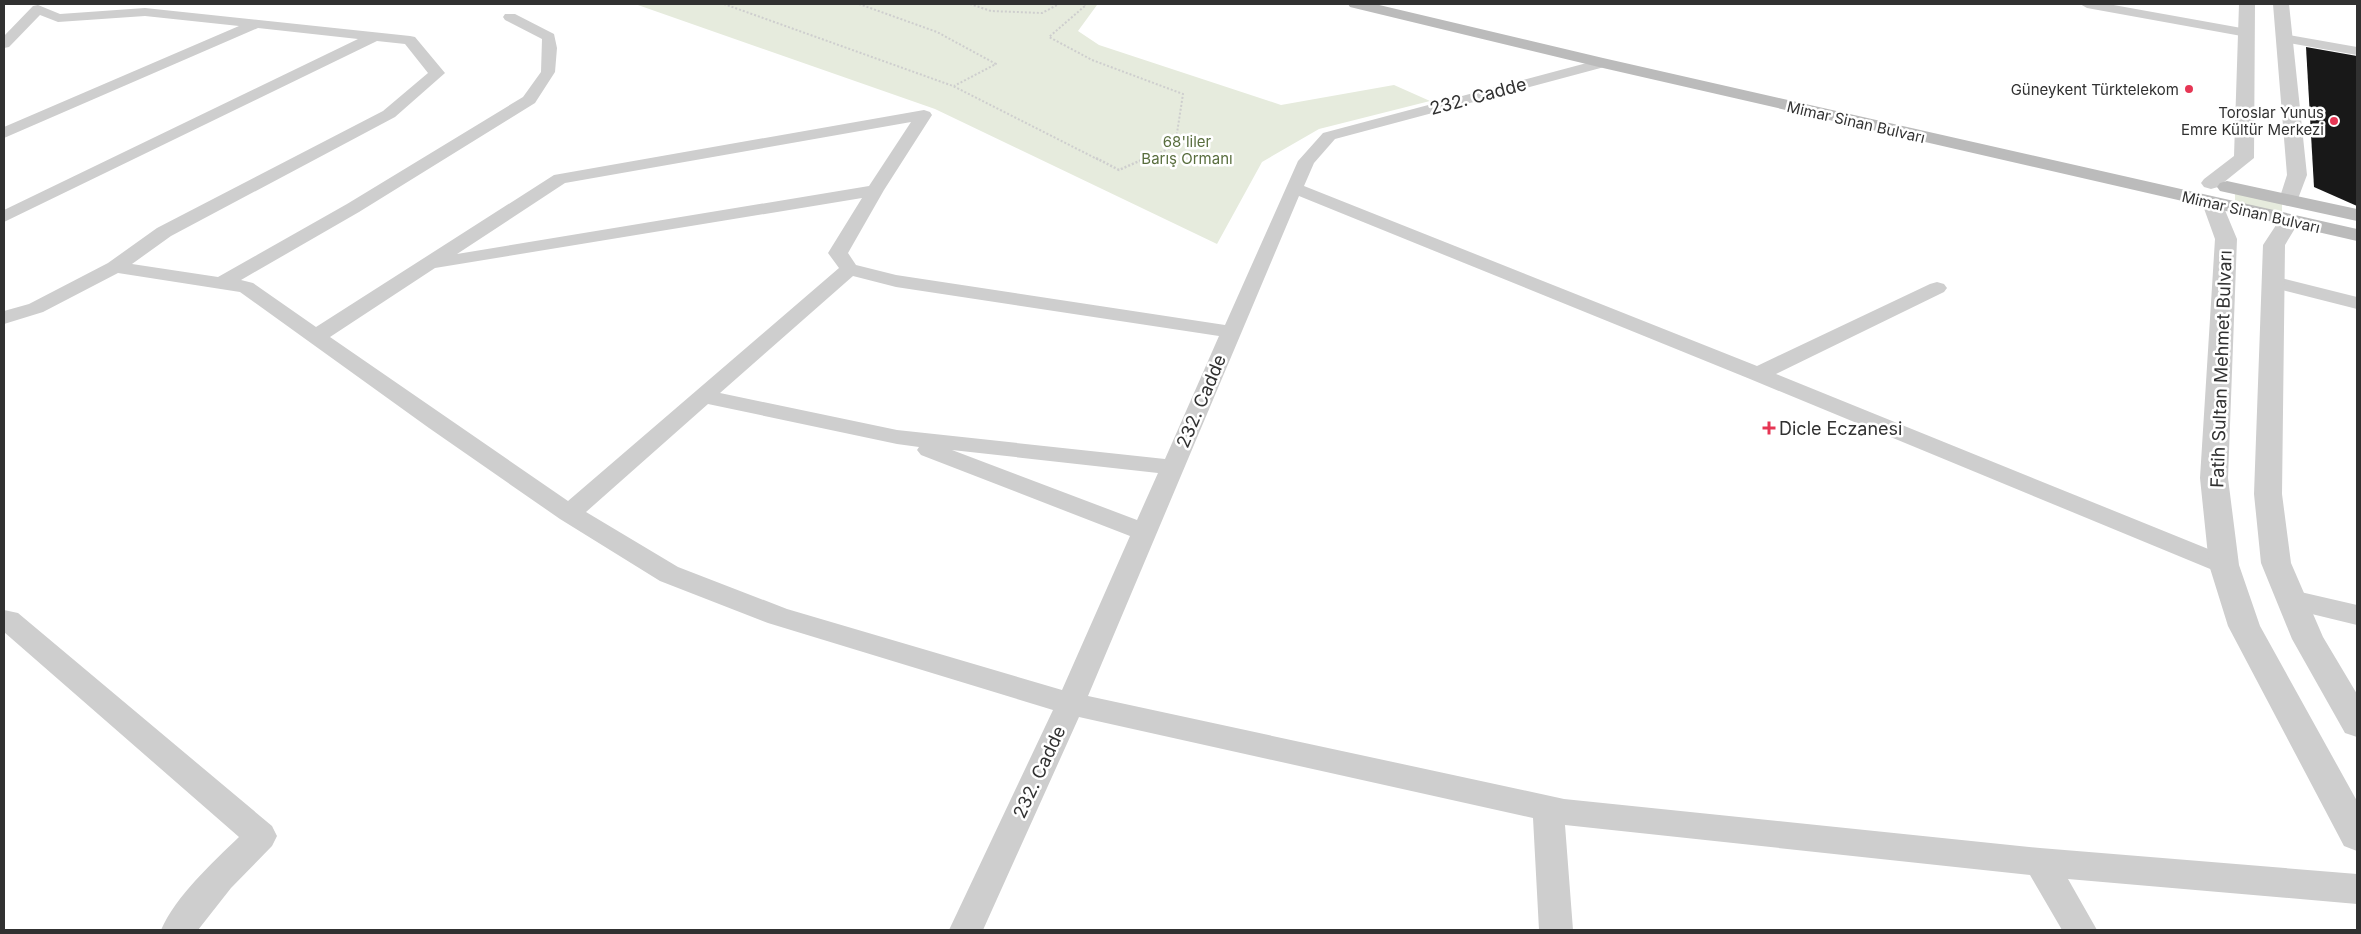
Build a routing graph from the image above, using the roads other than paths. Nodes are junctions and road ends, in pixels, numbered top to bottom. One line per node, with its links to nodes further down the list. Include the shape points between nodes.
1 (1356, 4): 15 (main road, Mimar Sinan Bulvarı)
2 (1408, 4): 17 (main road, Mimar Sinan Bulvarı)
3 (2087, 4): 10 (street)
4 (2246, 4): 10 (street)
5 (2281, 4): 12 (street)
6 (35, 10): 8 (street); 9 (street, via 58,18 145,12); 13 (street)
7 (510, 17): 29 (street, via 549,37 551,58 548,77 529,100 353,208)
8 (4, 20)
9 (256, 24): 11 (street); 16 (street)
10 (2246, 33): 19 (street, via 2244,158)
11 (373, 36): 23 (street); 26 (street, via 410,40 437,73 389,114 164,232)
12 (2283, 38): 14 (street); 21 (street, via 2297,175)
13 (4, 44)
14 (2357, 51)
15 (1603, 63): 18 (street, 232. Cadde, via 1329,136 1306,161); 19 (main road, Mimar Sinan Bulvarı)
16 (4, 133)
17 (2172, 175)
18 (1294, 188): 33 (street, 232. Cadde); 35 (street)
19 (2205, 188): 21 (main road, Mimar Sinan Bulvarı); 41 (street, Fatih Sultan Mehmet Bulvarı, via 2226,239 2214,478)
20 (875, 190): 25 (street); 25 (street, via 924,114 560,179); 27 (street, via 838,253)
21 (2289, 210): 22 (main road, Mimar Sinan Bulvarı); 24 (main road, Mimar Sinan Bulvarı); 28 (street, via 2274,245)
22 (2357, 214)
23 (4, 217)
24 (2357, 236)
25 (428, 264): 34 (street)
26 (115, 267): 29 (street); 32 (street, via 36,308)
27 (849, 269): 33 (street, via 896,281); 36 (street)
28 (2273, 282): 31 (street); 42 (street, via 2268,494 2276,563)
29 (222, 283): 34 (street, via 246,287)
30 (1937, 288): 35 (street)
31 (2357, 302)
32 (4, 318)
33 (1231, 332): 38 (street, 232. Cadde)
34 (317, 336): 39 (street)
35 (1758, 374): 41 (street)
36 (704, 396): 37 (street); 39 (street)
37 (897, 438): 38 (street); 40 (street)
38 (1172, 467): 40 (street, 232. Cadde)
39 (568, 513): 45 (street, via 668,574 778,616)
40 (1144, 532): 45 (street, 232. Cadde)
41 (2224, 565): 48 (street, Fatih Sultan Mehmet Bulvarı, via 2244,626)
42 (2292, 600): 43 (street); 46 (street, via 2308,639)
43 (2357, 615)
44 (4, 620): 51 (street, via 8,620 261,836 219,878)
45 (1070, 704): 47 (street); 52 (street, 232. Cadde)
46 (2357, 723)
47 (1548, 809): 49 (street); 53 (street)
48 (2357, 835)
49 (2040, 862): 50 (street); 54 (street)
50 (2357, 889)
51 (178, 930)
52 (966, 930)
53 (1556, 930)
54 (2080, 930)

